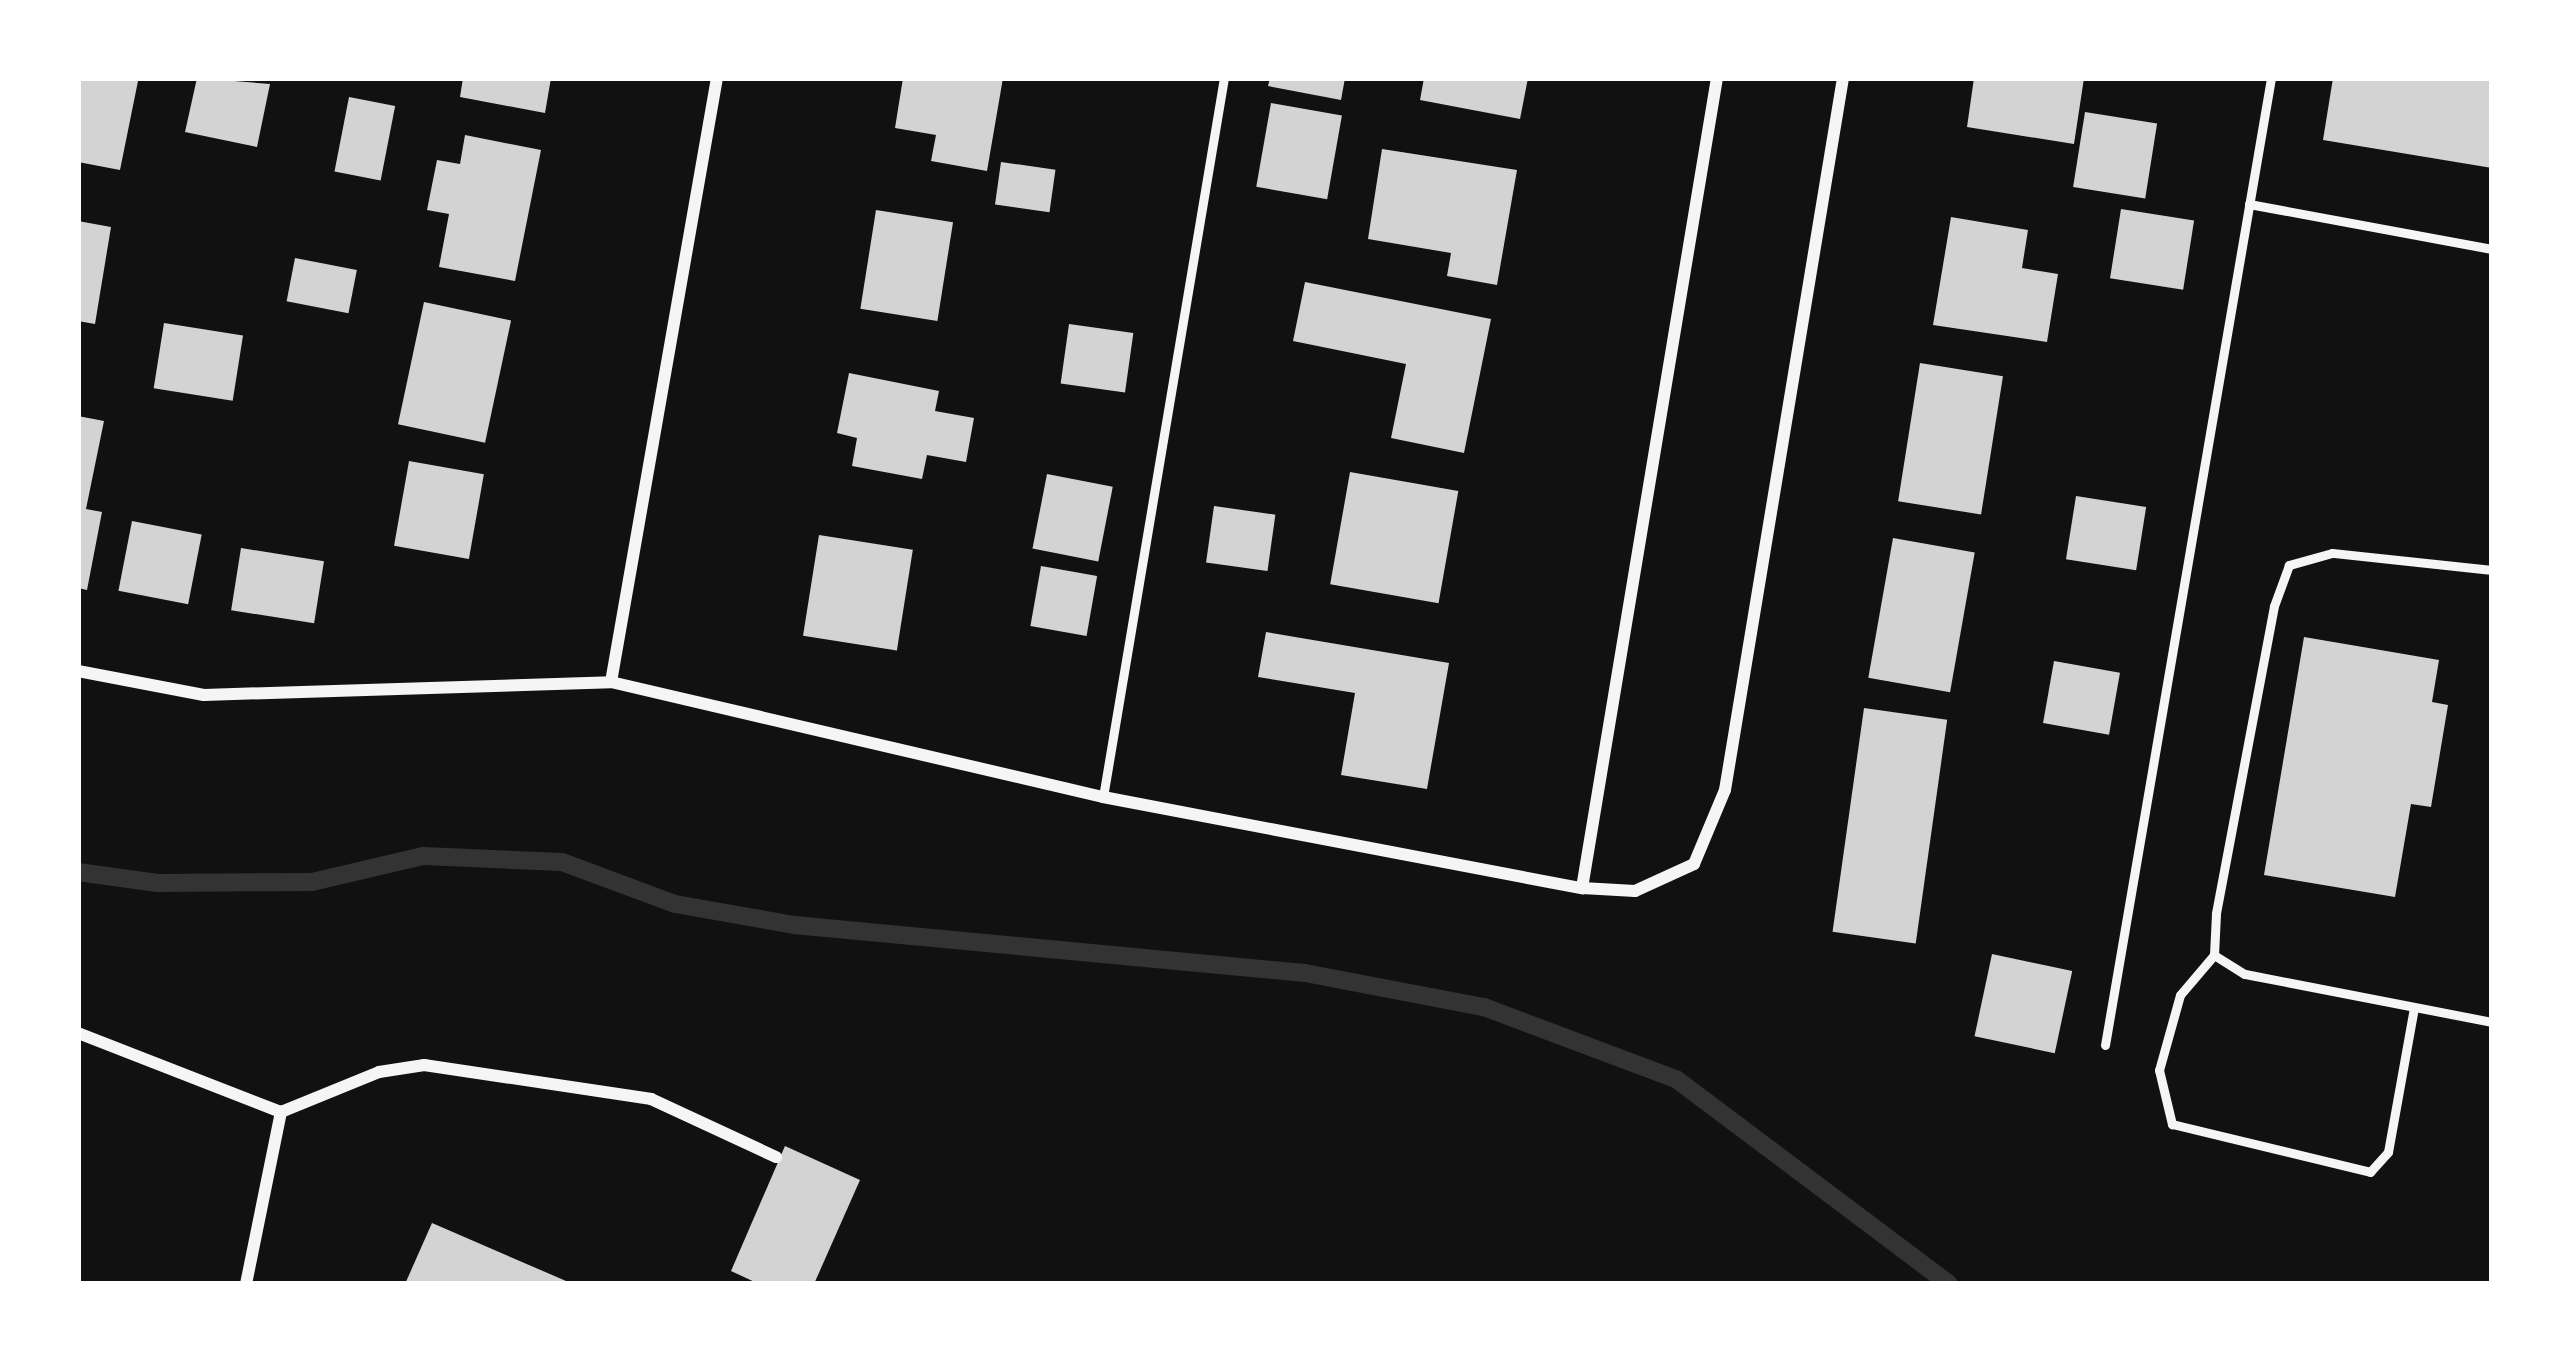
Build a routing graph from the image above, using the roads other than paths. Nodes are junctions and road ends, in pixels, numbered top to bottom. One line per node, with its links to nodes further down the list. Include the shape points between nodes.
1 (717, 78): 10 (street)
2 (1224, 78): 11 (lane)
3 (1717, 78): 12 (street)
4 (1843, 78): 12 (street, via 1725,790 1694,864 1635,891)
5 (2271, 78): 6 (lane)
6 (2249, 204): 7 (lane); 17 (lane)
7 (2492, 249)
8 (2492, 570): 13 (lane, via 2332,553 2289,565 2270,628)
9 (78, 671): 10 (street, via 204,695)
10 (611, 682): 11 (street)
11 (1102, 796): 12 (street)
12 (1582, 888)
13 (2215, 956): 14 (lane, via 2245,974); 14 (lane, via 2180,995 2159,1070 2172,1124 2370,1172 2388,1152)
14 (2414, 1007): 15 (lane)
15 (2492, 1022)
16 (78, 1033): 18 (street)
17 (2105, 1045)
18 (281, 1112): 19 (street, via 379,1072 424,1065 651,1099); 20 (street)
19 (776, 1157)
20 (246, 1284)

